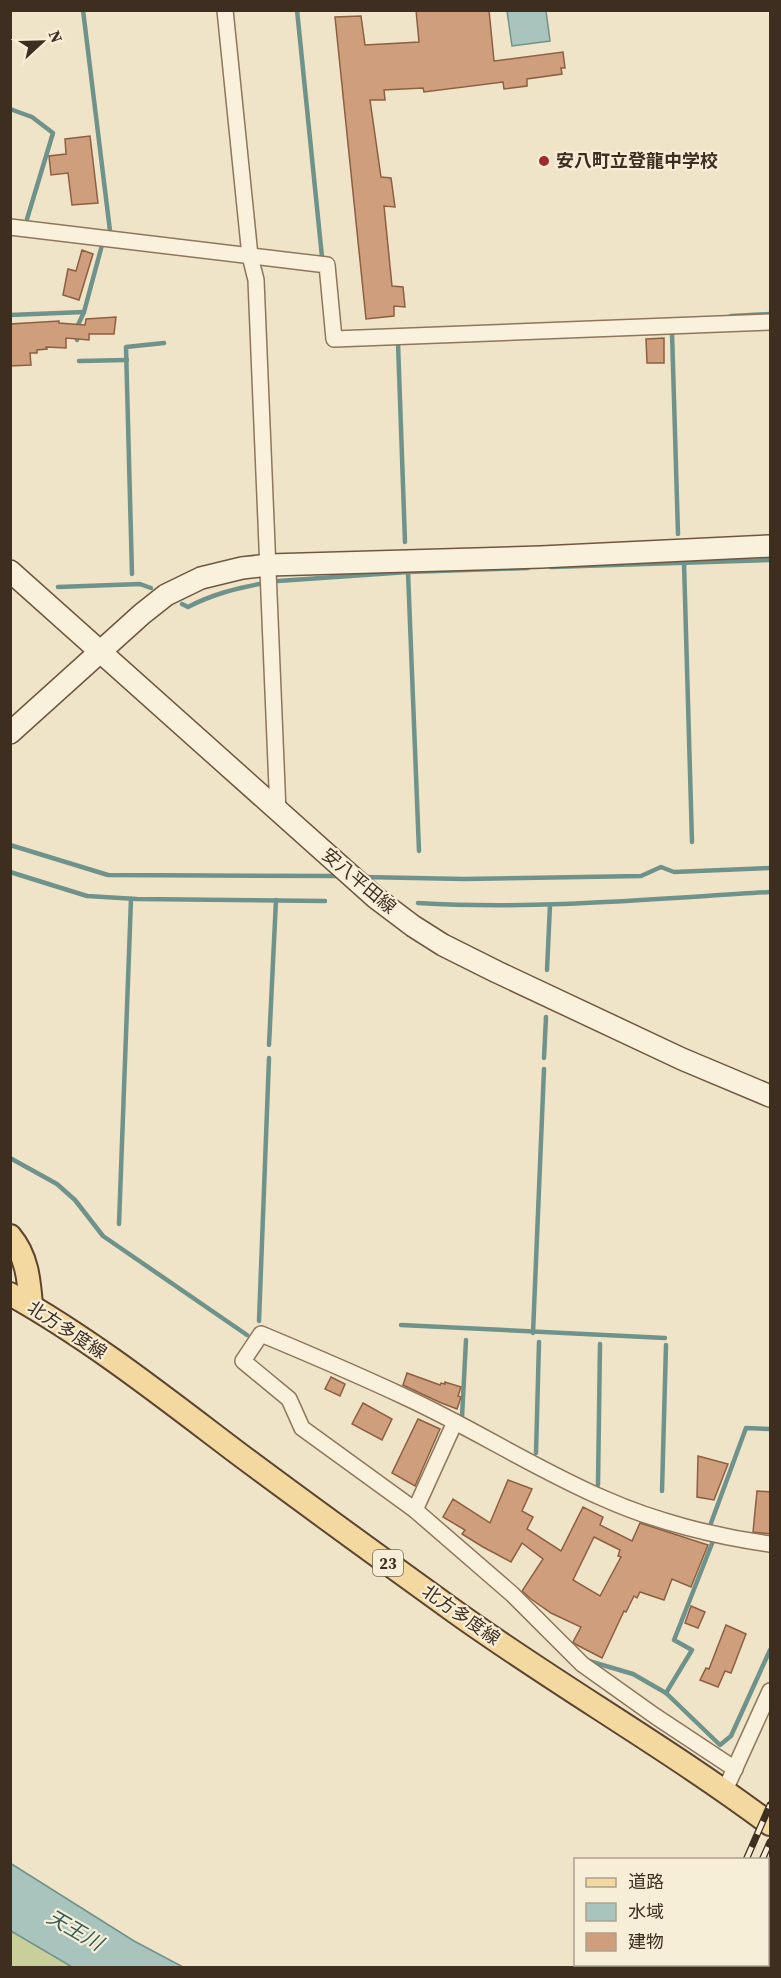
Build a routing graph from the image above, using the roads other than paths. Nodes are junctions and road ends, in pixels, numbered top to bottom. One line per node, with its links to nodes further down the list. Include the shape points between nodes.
1 (225, 10): 3 (street)
2 (10, 227): 3 (street)
3 (250, 256): 4 (street, via 327,265 334,339); 6 (street, via 256,280)
4 (771, 322)
5 (771, 546): 6 (main road)
6 (269, 565): 8 (main road, via 201,578 166,596); 10 (street)
7 (10, 571): 8 (main road, 安八平田線)
8 (101, 652): 9 (main road); 10 (main road, 安八平田線)
9 (10, 733)
10 (278, 812): 11 (main road, 安八平田線, via 376,898 443,945 682,1059)
11 (771, 1096)
12 (10, 1236): 14 (main road, via 27,1267)
13 (10, 1294): 14 (main road, 北方多度線 / 23)
14 (31, 1305): 20 (main road, 北方多度線 / 23, via 133,1373 456,1612)
15 (455, 1422): 16 (street); 16 (street, via 337,1364 261,1334 243,1360 289,1399 302,1428); 17 (street, via 605,1500 736,1540)
16 (415, 1510): 19 (street, via 512,1594 582,1664)
17 (771, 1544)
18 (771, 1691): 19 (street)
19 (735, 1769): 20 (street)
20 (725, 1790): 21 (main road, 北方多度線 / 23)
21 (771, 1824)

